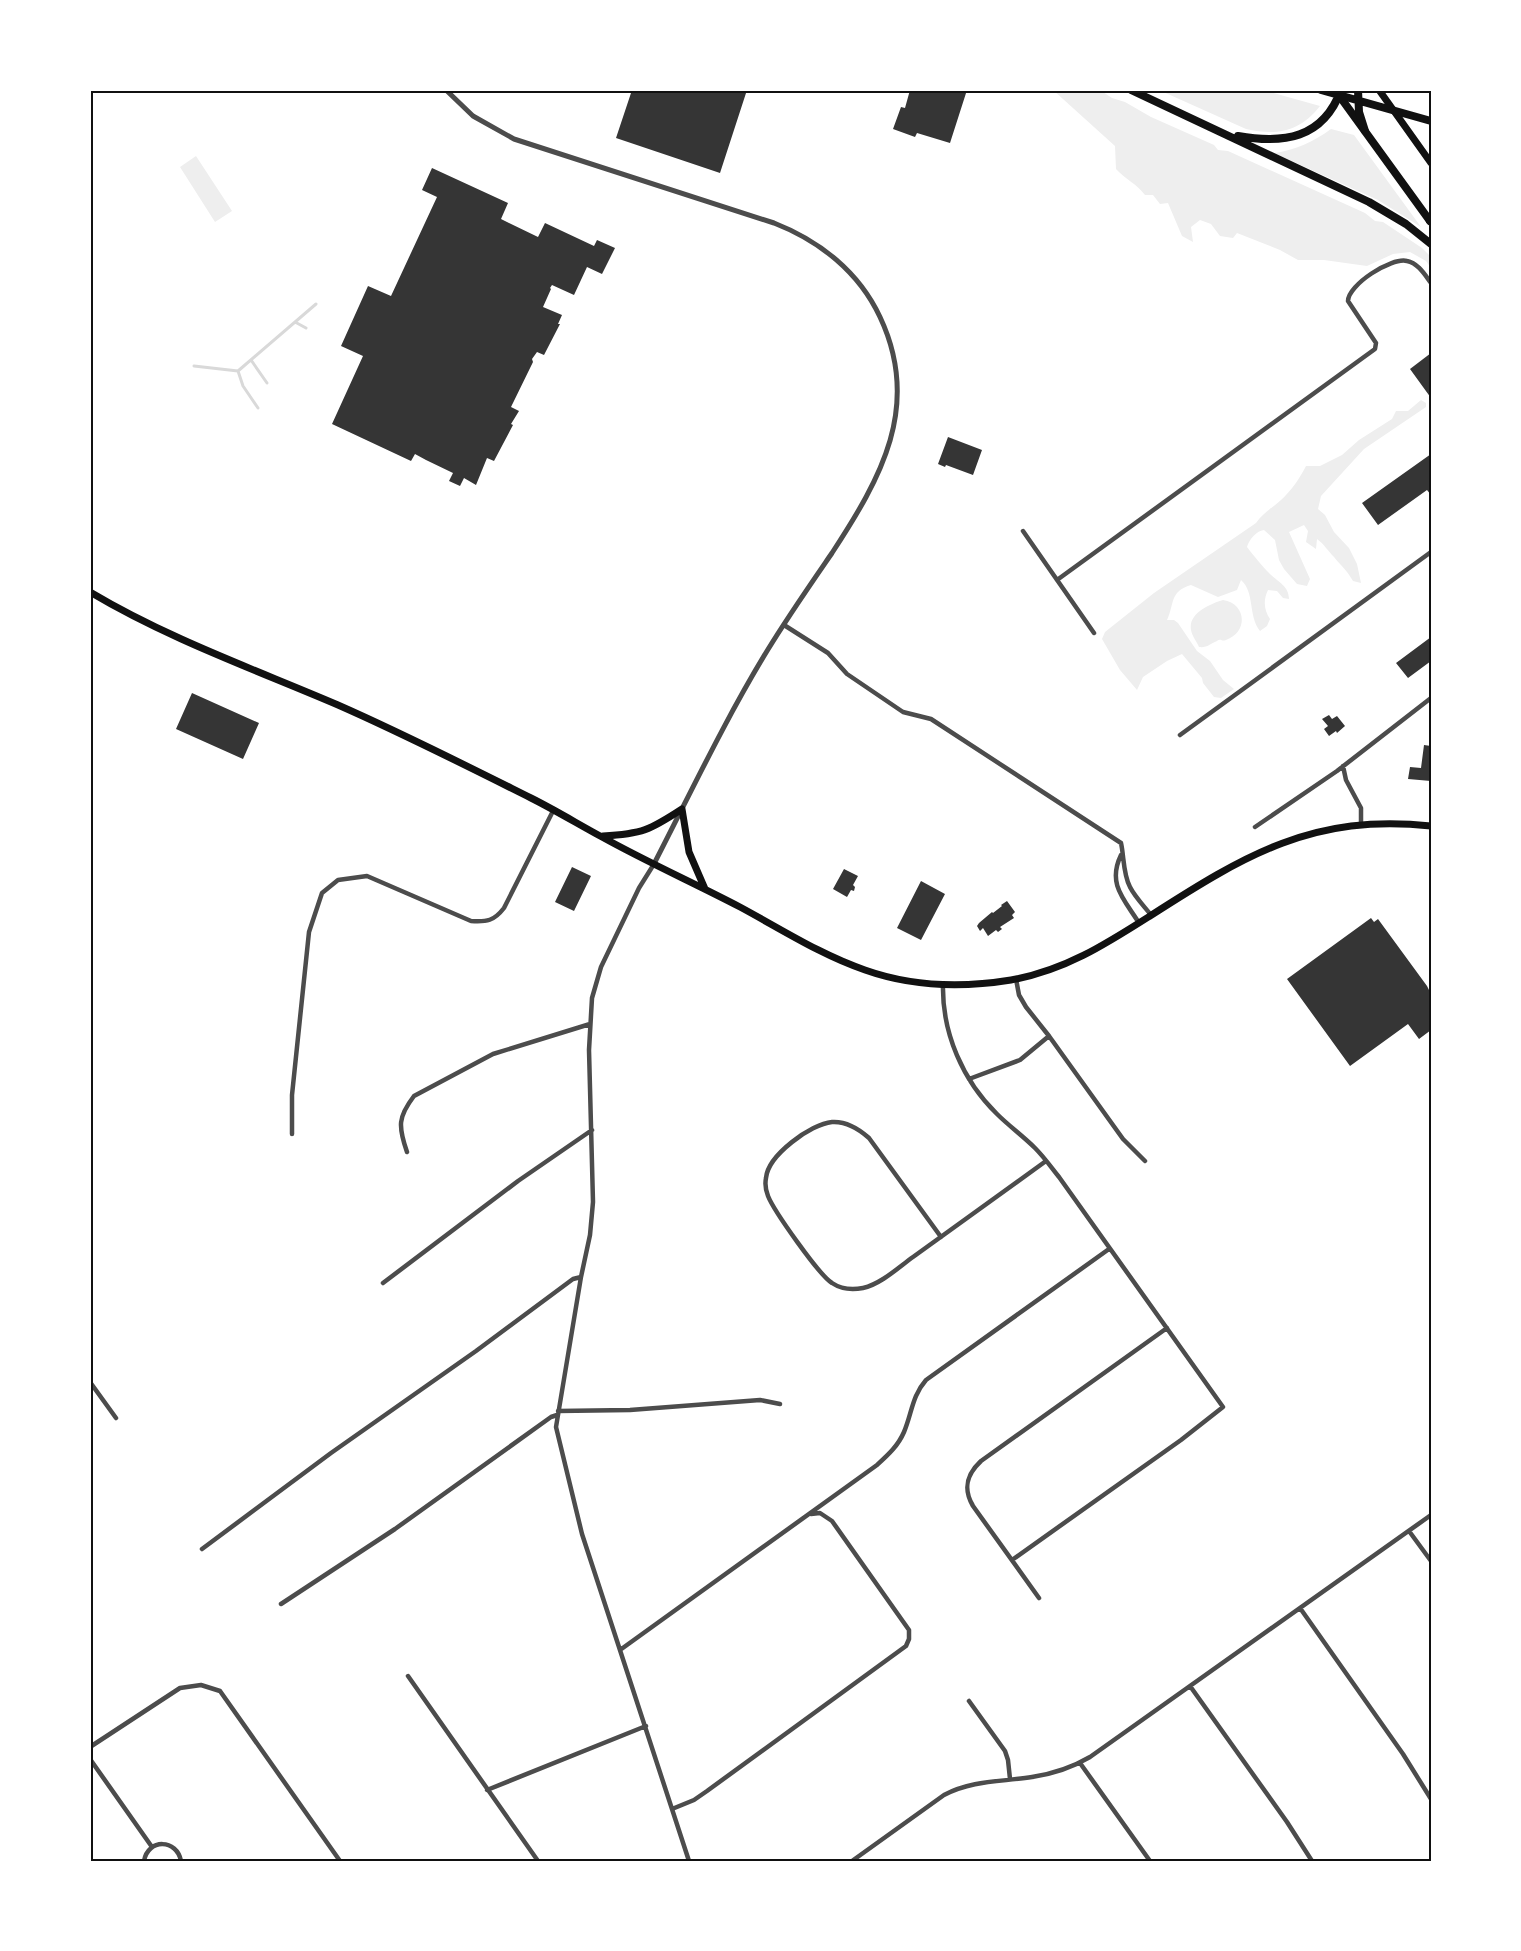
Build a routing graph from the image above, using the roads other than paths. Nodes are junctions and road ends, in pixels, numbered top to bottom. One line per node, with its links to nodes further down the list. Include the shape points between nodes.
1 (446, 90): 18 (street, via 473,116 514,139 784,227 828,252 869,297 887,334 896,369 897,406 892,440 867,497)
2 (1131, 90): 9 (highway)
3 (1321, 90): 7 (highway)
4 (1358, 90): 8 (highway, via 1359,112)
5 (1378, 90): 10 (main road)
6 (1338, 92): 8 (highway); 9 (highway, via 1332,107 1310,130 1286,139)
7 (1431, 121)
8 (1367, 134): 11 (highway)
9 (1229, 135): 12 (highway, via 1387,211)
10 (1431, 163)
11 (1431, 222)
12 (1431, 244)
13 (1431, 283): 16 (street, via 1412,262 1395,261 1366,278 1348,297 1374,340 1375,349)
14 (1023, 531): 16 (street)
15 (1431, 552): 21 (street)
16 (1057, 580): 19 (street)
17 (90, 593): 23 (main road, via 153,627 384,725)
18 (784, 625): 24 (street, via 724,727); 29 (street, via 903,712 931,719 1107,833 1121,843)
19 (1094, 633)
20 (1431, 698): 22 (street)
21 (1180, 735)
22 (1343, 766): 25 (street, via 1361,808); 27 (street)
23 (554, 809): 28 (main road); 40 (street, via 496,919 471,921 367,876 338,880 322,893 309,932 292,1095)
24 (682, 809): 28 (main road, via 648,830); 30 (street); 31 (main road, via 689,852)
25 (1361, 824): 26 (main road); 32 (main road, via 1310,834 1264,850)
26 (1431, 826)
27 (1255, 827)
28 (601, 836): 30 (main road)
29 (1121, 855): 32 (street, via 1129,886); 33 (street, via 1115,874 1117,884)
30 (654, 864): 31 (main road); 36 (street, via 597,977)
31 (705, 889): 35 (main road, via 850,964 900,980)
32 (1151, 915): 33 (main road)
33 (1138, 923): 34 (main road, via 1082,958)
34 (1016, 979): 35 (main road); 37 (street, via 1022,1001)
35 (943, 985): 38 (street, via 950,1034)
36 (590, 1024): 39 (street); 41 (street, via 493,1054 414,1096 400,1121)
37 (1049, 1035): 38 (street, via 1020,1060); 43 (street, via 1123,1138)
38 (969, 1079): 42 (street, via 996,1114)
39 (592, 1130): 46 (street, via 593,1202); 47 (street)
40 (292, 1134)
41 (407, 1152)
42 (1046, 1161): 44 (street); 45 (street)
43 (1145, 1161)
44 (940, 1238): 44 (street, via 869,1138 847,1124 819,1125 792,1142 780,1152 765,1177 767,1195 818,1270 843,1288 878,1282)
45 (1109, 1248): 48 (street); 53 (street, via 926,1380 914,1396 895,1448)
46 (581, 1277): 51 (street); 56 (street, via 380,1417)
47 (383, 1283)
48 (1167, 1328): 57 (street, via 968,1476 968,1498); 57 (street, via 1223,1407)
49 (90, 1382): 52 (street)
50 (780, 1404): 51 (street, via 760,1401)
51 (558, 1413): 60 (street, via 396,1529); 62 (street, via 556,1427 582,1534)
52 (116, 1418)
53 (807, 1515): 62 (street); 73 (street, via 820,1514 832,1521 909,1630 906,1646 707,1791)
54 (1431, 1515): 55 (street)
55 (1409, 1531): 58 (street); 61 (street)
56 (202, 1548)
57 (1012, 1560): 59 (street)
58 (1431, 1561)
59 (1039, 1598)
60 (281, 1604)
61 (1300, 1608): 64 (street); 72 (street)
62 (620, 1650): 66 (street)
63 (408, 1676): 71 (street)
64 (1190, 1686): 69 (street); 82 (street)
65 (969, 1701): 70 (street, via 1005,1751)
66 (646, 1726): 71 (street); 73 (street)
67 (90, 1747): 77 (street, via 180,1688 201,1685 220,1691)
68 (90, 1759): 74 (street)
69 (1080, 1763): 70 (street, via 1043,1775); 81 (street)
70 (1010, 1779): 80 (street, via 974,1783 944,1795)
71 (487, 1790): 78 (street)
72 (1431, 1799)
73 (672, 1809): 79 (street)
74 (152, 1846): 75 (street); 76 (street, via 170,1845 179,1852)
75 (144, 1861)
76 (181, 1861)
77 (340, 1861)
78 (538, 1861)
79 (689, 1861)
80 (852, 1861)
81 (1150, 1861)
82 (1312, 1861)

